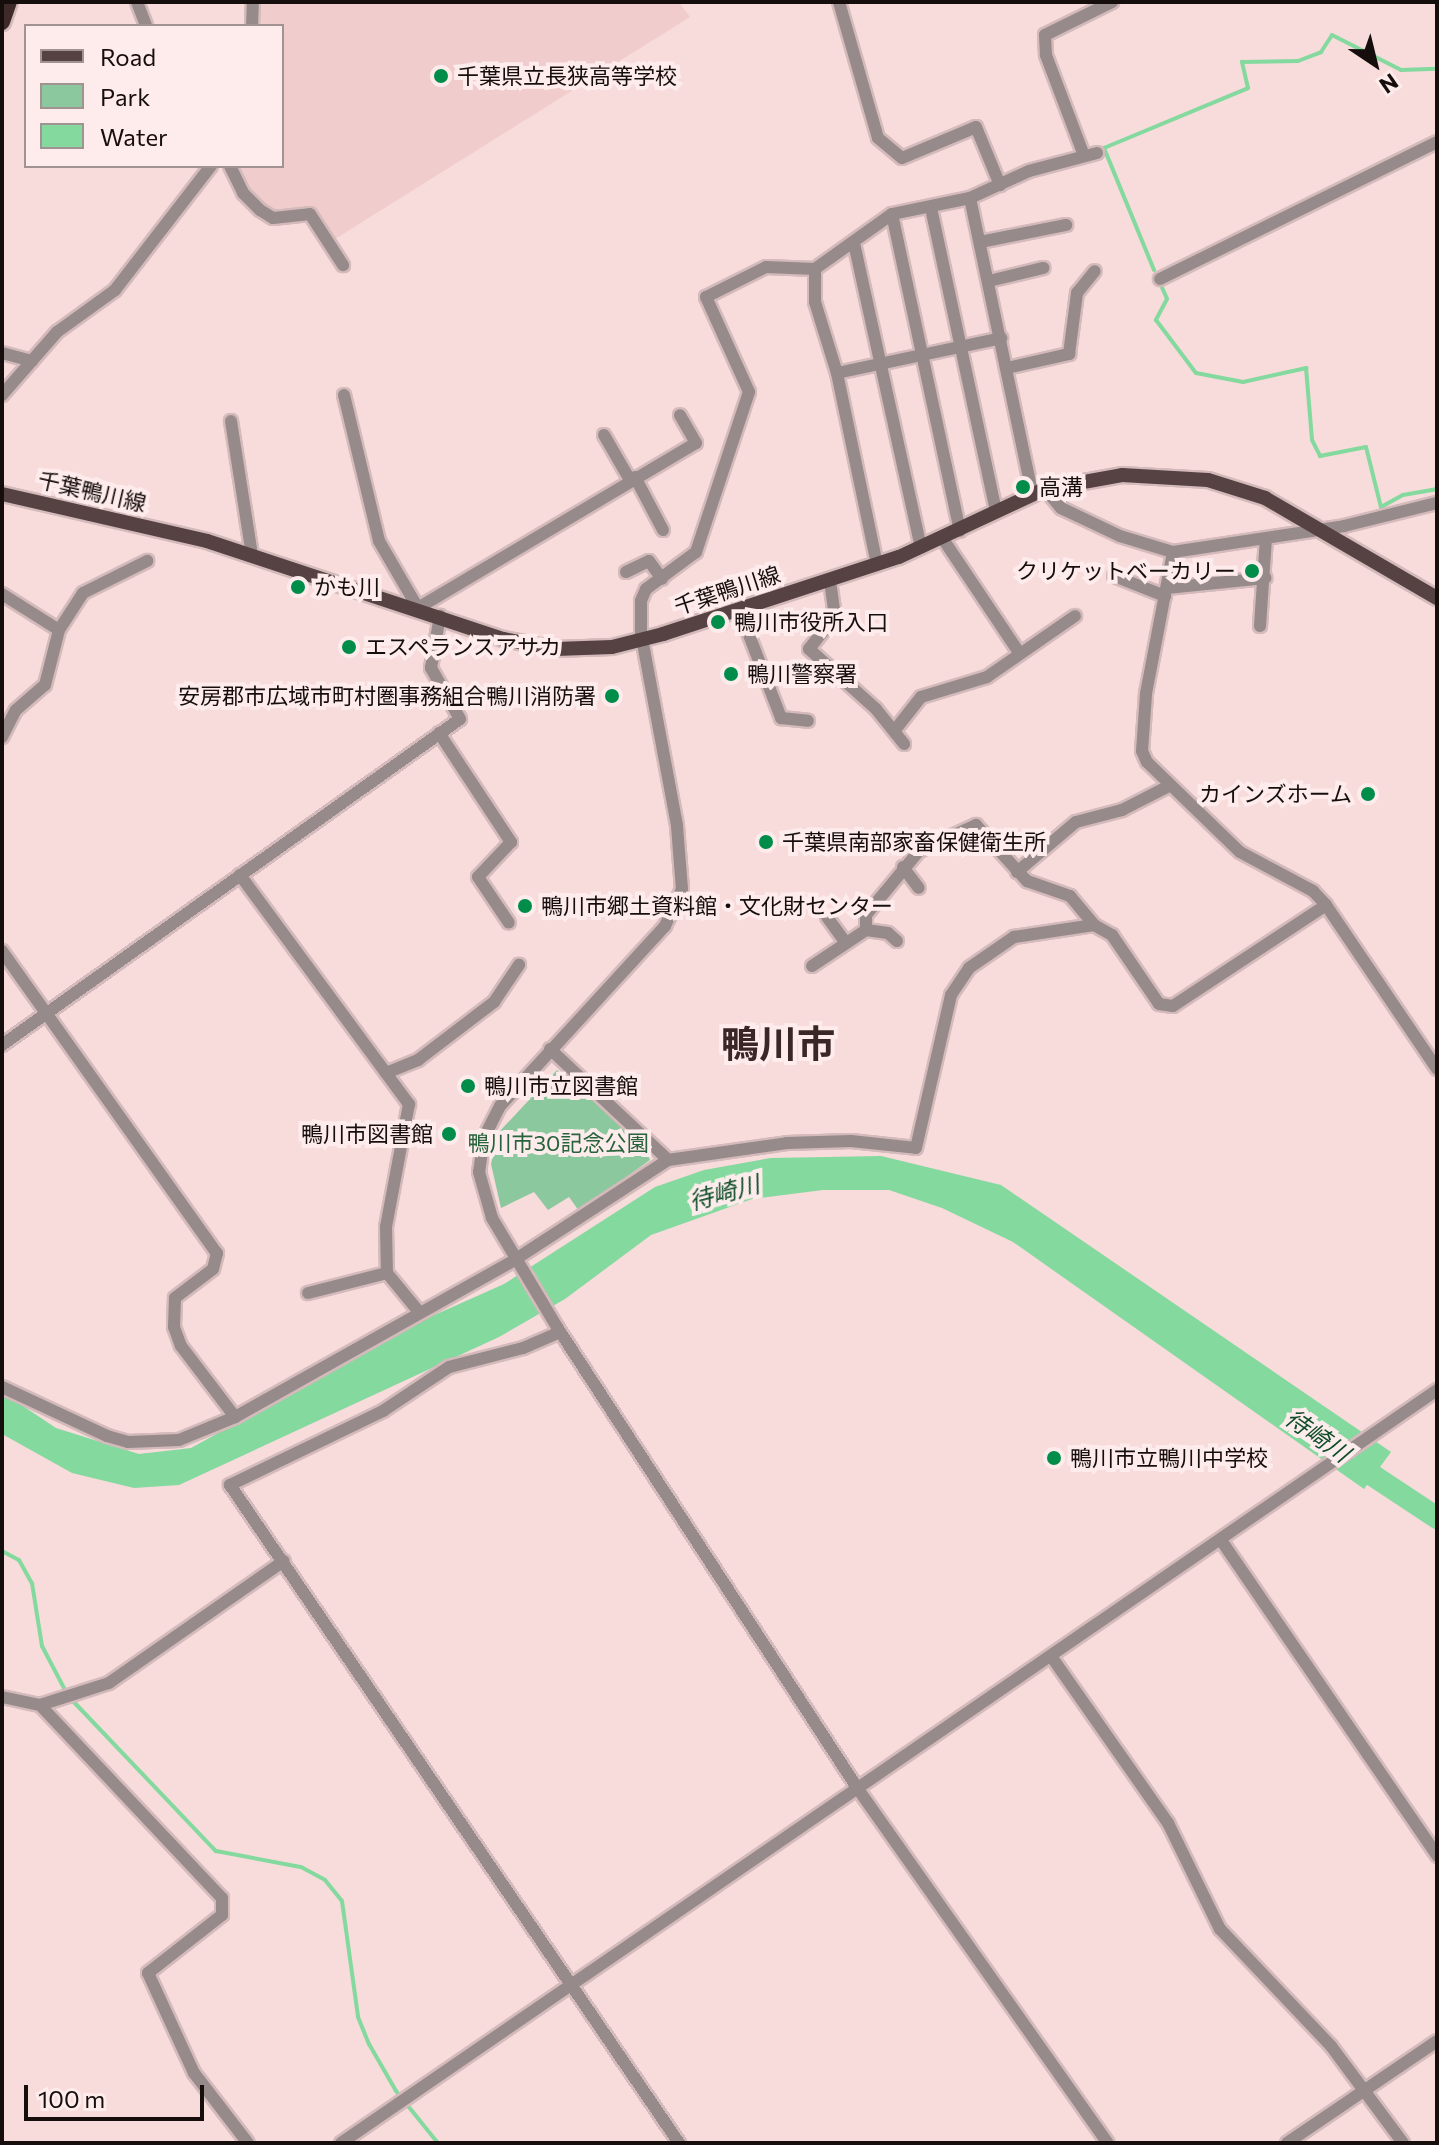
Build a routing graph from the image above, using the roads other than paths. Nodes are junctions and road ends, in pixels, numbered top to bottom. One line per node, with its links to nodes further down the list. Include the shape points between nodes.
1 (137, 2): 5 (street)
2 (253, 2): 6 (street)
3 (839, 2): 10 (street, via 878,138 902,158 976,127)
4 (1112, 2): 10 (street, via 1045,35 1046,55 1090,153)
5 (145, 24)
6 (252, 24)
7 (1437, 142): 21 (street)
8 (209, 168): 27 (street, via 115,290 67,323)
9 (231, 168): 17 (street, via 243,193 273,218 310,214)
10 (1000, 185): 11 (street)
11 (970, 198): 12 (street); 15 (street)
12 (931, 208): 13 (street); 24 (street)
13 (892, 214): 16 (street); 26 (street)
14 (1066, 225): 15 (street)
15 (980, 242): 22 (street)
16 (854, 243): 19 (street); 28 (street)
17 (343, 265)
18 (1043, 268): 22 (street)
19 (815, 269): 30 (street, via 815,302); 54 (street, via 766,267 706,297 749,392 696,552)
20 (1095, 271): 29 (street, via 1077,293 1069,354)
21 (1160, 279)
22 (989, 281): 23 (street)
23 (1001, 338): 24 (street); 29 (street)
24 (961, 346): 26 (street); 40 (street)
25 (2, 353): 27 (street)
26 (922, 354): 28 (street); 43 (street)
27 (32, 361): 31 (street)
28 (880, 363): 30 (street); 46 (street)
29 (1007, 368): 37 (street)
30 (837, 373): 50 (street)
31 (2, 395)
32 (344, 395): 59 (street, via 379,541)
33 (680, 415): 36 (street, via 696,443)
34 (231, 421): 48 (street)
35 (604, 435): 36 (street)
36 (632, 479): 42 (street); 59 (street)
37 (1038, 491): 40 (main road, 千葉鴨川線); 41 (main road, 千葉鴨川線, via 1108,477 1176,476 1245,490); 47 (street, via 1120,536)
38 (2, 494): 48 (main road, 千葉鴨川線)
39 (1437, 503): 41 (street, via 1344,526)
40 (996, 511): 43 (main road, 千葉鴨川線)
41 (1317, 526): 45 (street); 58 (main road, 千葉鴨川線)
42 (663, 530)
43 (960, 531): 44 (main road, 千葉鴨川線)
44 (943, 539): 46 (main road, 千葉鴨川線); 66 (street)
45 (1266, 539): 47 (street); 53 (street)
46 (921, 548): 50 (main road, 千葉鴨川線)
47 (1173, 552): 56 (street)
48 (252, 555): 59 (main road, 千葉鴨川線)
49 (147, 561): 64 (street, via 83,593)
50 (877, 565): 55 (main road, 千葉鴨川線)
51 (626, 572): 54 (street, via 649,561)
52 (1114, 576): 56 (street)
53 (1265, 578): 56 (street); 63 (street)
54 (662, 579): 65 (street, via 643,594)
55 (830, 581): 60 (main road, 千葉鴨川線); 68 (street, via 835,616 809,649)
56 (1166, 592): 72 (street, via 1146,694 1142,751)
57 (2, 594): 64 (street)
58 (1437, 598)
59 (418, 608): 61 (main road, 千葉鴨川線)
60 (739, 609): 65 (main road, 千葉鴨川線); 67 (street, via 781,718)
61 (440, 616): 65 (main road, 千葉鴨川線, via 504,639 556,649); 69 (street, via 431,668 460,719)
62 (1075, 616): 66 (street)
63 (1260, 626)
64 (59, 630): 70 (street, via 45,685 16,710)
65 (643, 640): 89 (street, via 677,826 682,889 665,926)
66 (1018, 651): 68 (street, via 987,677 921,697)
67 (808, 721)
68 (895, 730): 71 (street)
69 (439, 733): 75 (street); 79 (street, via 511,842 478,877)
70 (2, 737)
71 (904, 744)
72 (1169, 786): 74 (street, via 1122,810 1076,822); 77 (street, via 1240,852 1313,891)
73 (903, 867): 74 (street, via 919,851 976,825); 76 (street); 81 (street, via 866,915)
74 (1017, 872): 80 (street, via 1033,885 1070,896)
75 (240, 875): 87 (street); 91 (street)
76 (919, 888)
77 (1326, 905): 80 (street, via 1173,1006 1159,1004 1112,935); 90 (street)
78 (827, 917): 83 (street)
79 (509, 923)
80 (1094, 925): 92 (street, via 1014,937 959,980 945,1014 916,1148 851,1141 787,1143)
81 (866, 930): 82 (street, via 888,933); 83 (street)
82 (897, 941)
83 (846, 943): 86 (street)
84 (2, 951): 87 (street)
85 (519, 965): 91 (street, via 494,1002 418,1060)
86 (812, 966)
87 (45, 1014): 88 (street); 100 (street, via 217,1253 213,1269 175,1298 174,1327 181,1346)
88 (2, 1045)
89 (550, 1049): 92 (street); 93 (street, via 500,1106 479,1153 484,1197)
90 (1437, 1069)
91 (386, 1073): 94 (street, via 406,1097 409,1112 386,1227)
92 (668, 1160): 93 (street)
93 (517, 1261): 96 (street); 97 (street)
94 (387, 1273): 95 (street); 96 (street)
95 (308, 1293)
96 (419, 1312): 100 (street)
97 (559, 1330): 102 (street, via 523,1348 449,1367 383,1411 230,1485); 106 (street)
98 (2, 1387): 100 (street, via 69,1423 128,1442 179,1440)
99 (1437, 1390): 101 (street)
100 (235, 1417)
101 (1221, 1540): 103 (street); 107 (street)
102 (284, 1561): 105 (street, via 109,1683); 108 (street)
103 (1051, 1656): 106 (street); 110 (street, via 1168,1823 1220,1929)
104 (2, 1697): 105 (street)
105 (46, 1702): 111 (street, via 222,1898 222,1915 148,1973 194,2073)
106 (858, 1789): 108 (street); 114 (street)
107 (1437, 1856)
108 (570, 1984): 112 (street); 113 (street)
109 (1437, 2041): 110 (street)
110 (1365, 2090): 115 (street); 116 (street)
111 (248, 2143)
112 (341, 2143)
113 (679, 2143)
114 (1108, 2143)
115 (1287, 2143)
116 (1403, 2143)

